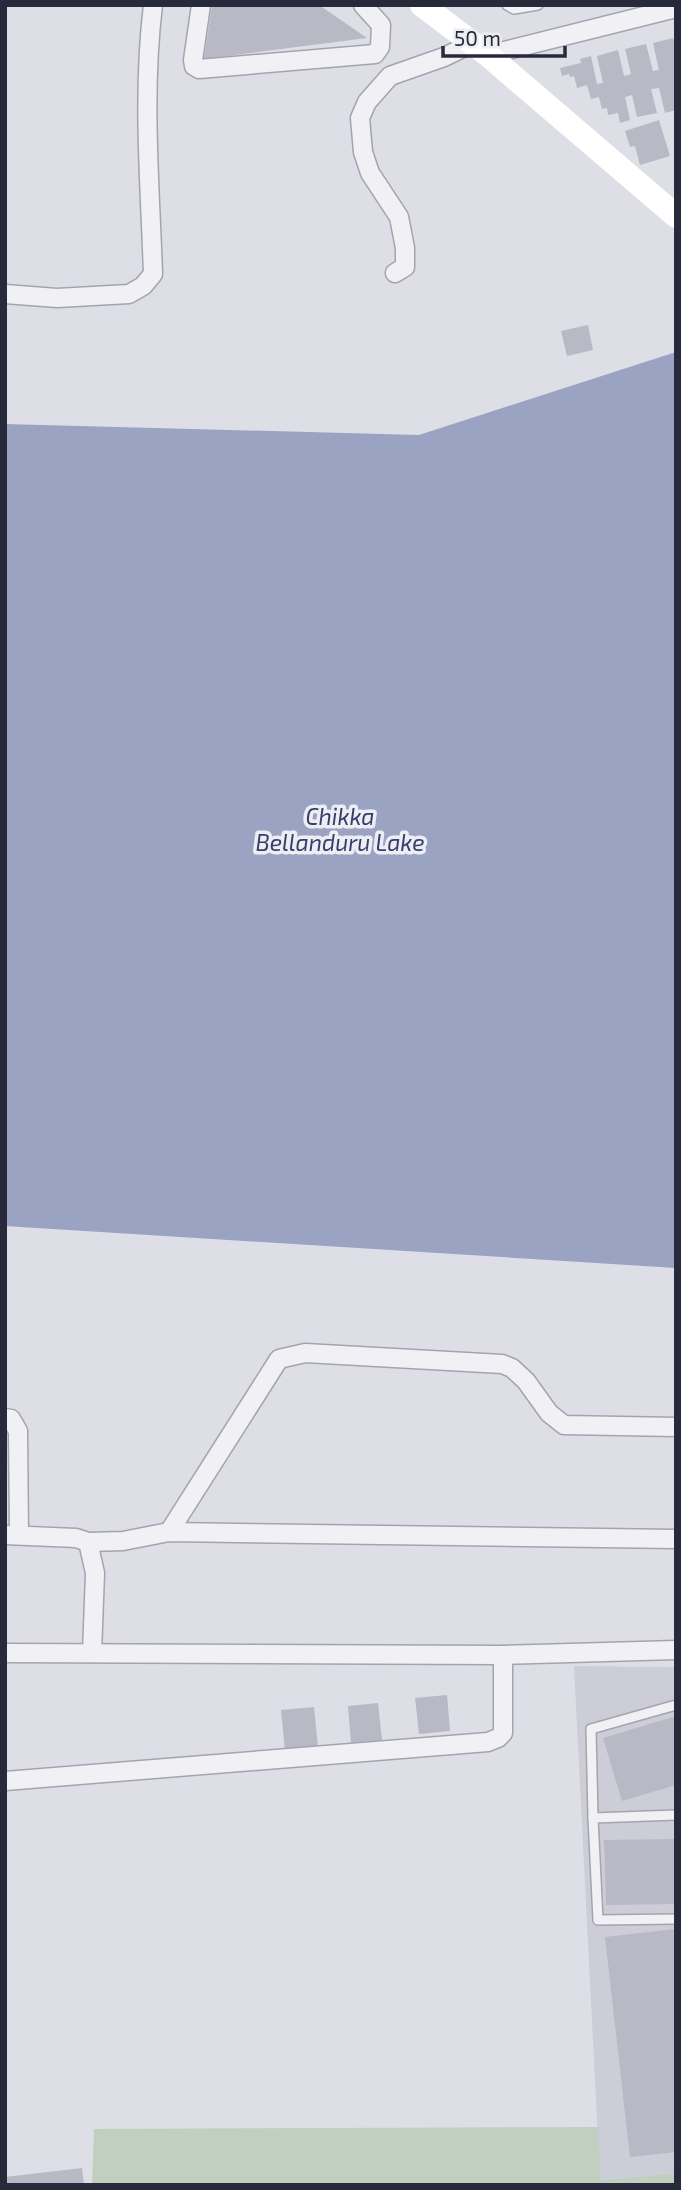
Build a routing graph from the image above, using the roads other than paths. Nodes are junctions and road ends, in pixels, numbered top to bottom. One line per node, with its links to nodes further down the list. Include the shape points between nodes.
1 (153, 5): 11 (street, via 148,132 153,274 129,294 57,298)
2 (201, 5): 3 (street, via 193,60 199,69 374,54 380,47 381,25)
3 (363, 5)
4 (422, 5): 8 (main road)
5 (507, 5): 6 (lane, via 514,9)
6 (538, 5)
7 (676, 8): 8 (street)
8 (480, 49): 9 (main road); 10 (street, via 390,76 367,102 360,118 370,173 399,217 405,267)
9 (676, 216)
10 (395, 273)
11 (5, 294)
12 (5, 1418): 15 (street, via 18,1430)
13 (676, 1427): 14 (street, via 564,1425 549,1413 526,1381 502,1364 305,1353 279,1359)
14 (169, 1532): 16 (street); 17 (street)
15 (12, 1535): 17 (street)
16 (676, 1539)
17 (88, 1542): 20 (street, via 95,1573)
18 (676, 1650): 21 (street)
19 (5, 1653): 20 (street)
20 (92, 1653): 21 (street)
21 (503, 1655): 23 (street, via 503,1733 488,1742)
22 (676, 1704): 25 (lane, via 591,1730)
23 (5, 1781)
24 (676, 1815): 25 (lane)
25 (593, 1818): 26 (lane, via 598,1920)
26 (676, 1919)

